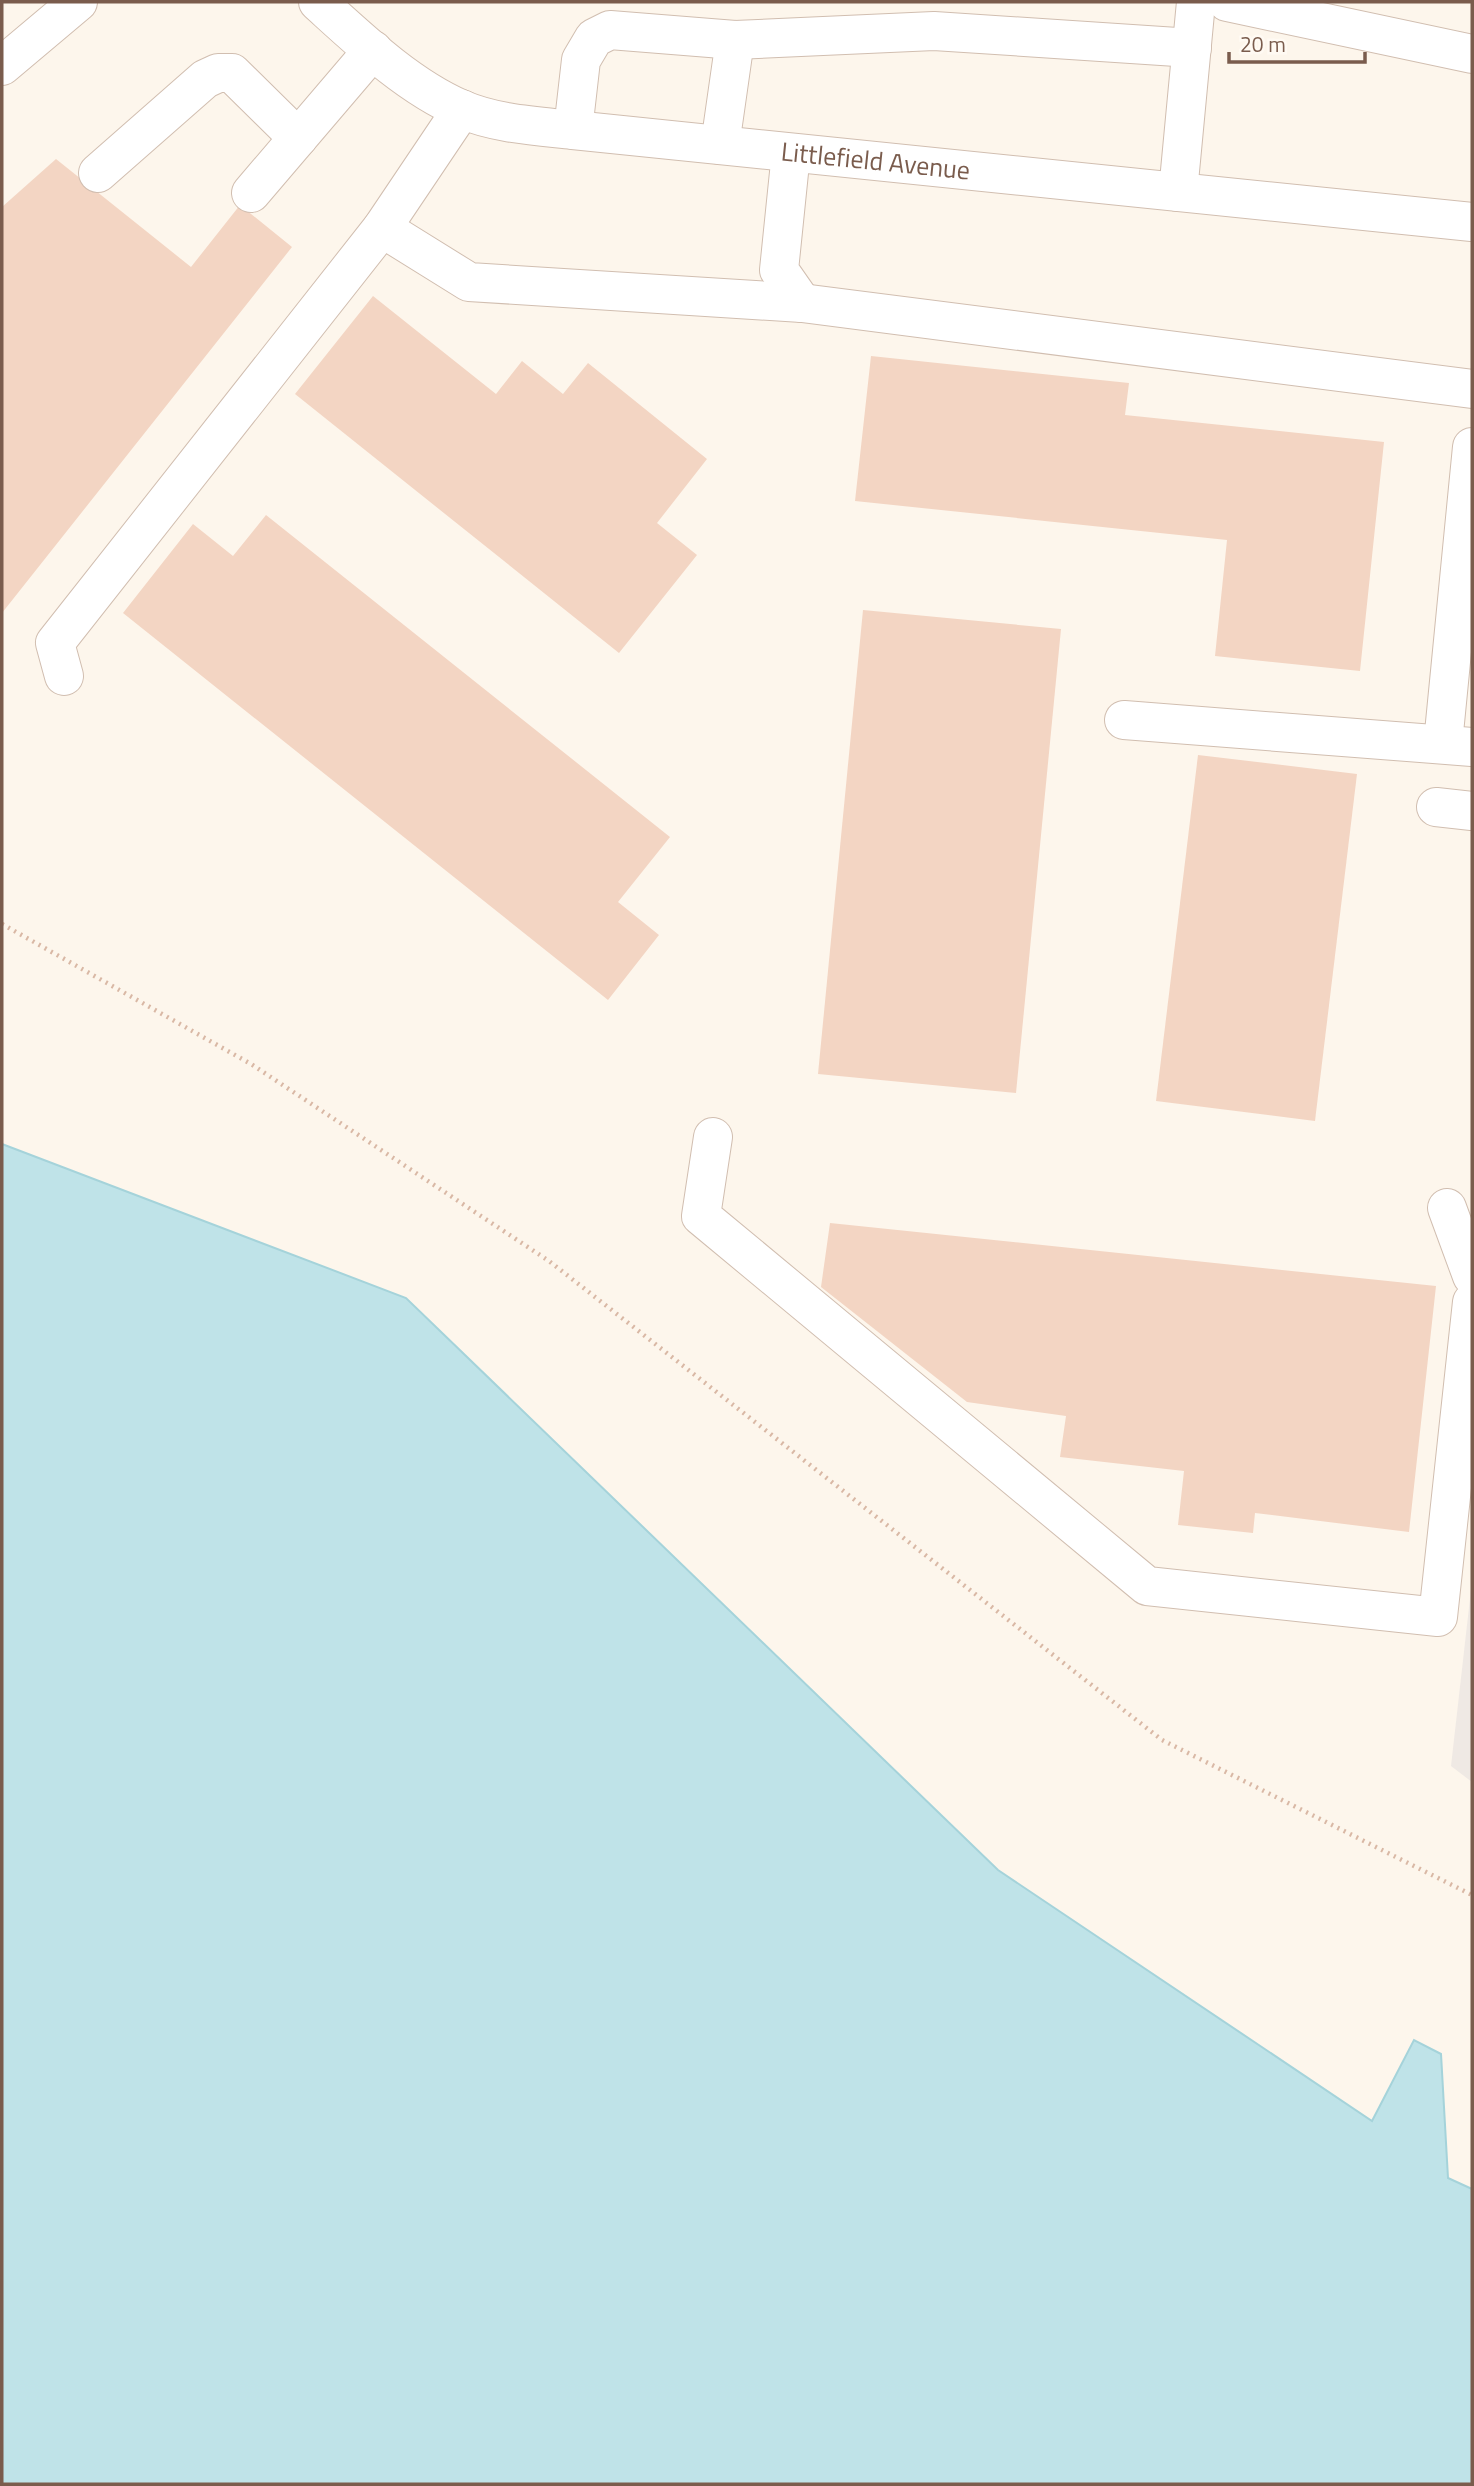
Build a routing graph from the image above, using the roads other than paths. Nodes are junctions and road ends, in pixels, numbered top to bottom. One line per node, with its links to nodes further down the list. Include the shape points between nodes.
1 (78, 2): 9 (street)
2 (318, 2): 7 (street, Littlefield Avenue)
3 (1196, 2): 6 (street)
4 (1227, 2): 8 (street)
5 (735, 40): 6 (street, via 934,30); 11 (street, via 610,30 594,38 581,60); 13 (street)
6 (1192, 48): 16 (street)
7 (373, 50): 10 (street, Littlefield Avenue, via 422,87); 12 (street)
8 (1472, 54)
9 (2, 66)
10 (462, 109): 11 (street, Littlefield Avenue, via 495,120); 19 (street)
11 (573, 130): 13 (street, Littlefield Avenue)
12 (298, 138): 15 (street, via 232,73 218,73 205,79); 17 (street)
13 (720, 145): 14 (street, Littlefield Avenue)
14 (791, 152): 16 (street, Littlefield Avenue); 20 (street, via 779,270)
15 (98, 173)
16 (1178, 192): 18 (street, Littlefield Avenue)
17 (251, 194)
18 (1472, 222)
19 (382, 228): 20 (street, via 469,282); 23 (street, via 55,643)
20 (802, 303): 21 (street)
21 (1472, 389)
22 (1472, 447): 25 (street)
23 (64, 676)
24 (1124, 720): 25 (street)
25 (1458, 745)
26 (713, 1137): 29 (street, via 701,1216 1147,1586 1438,1617)
27 (1447, 1208): 28 (street)
28 (1472, 1276)
29 (1472, 1302)

